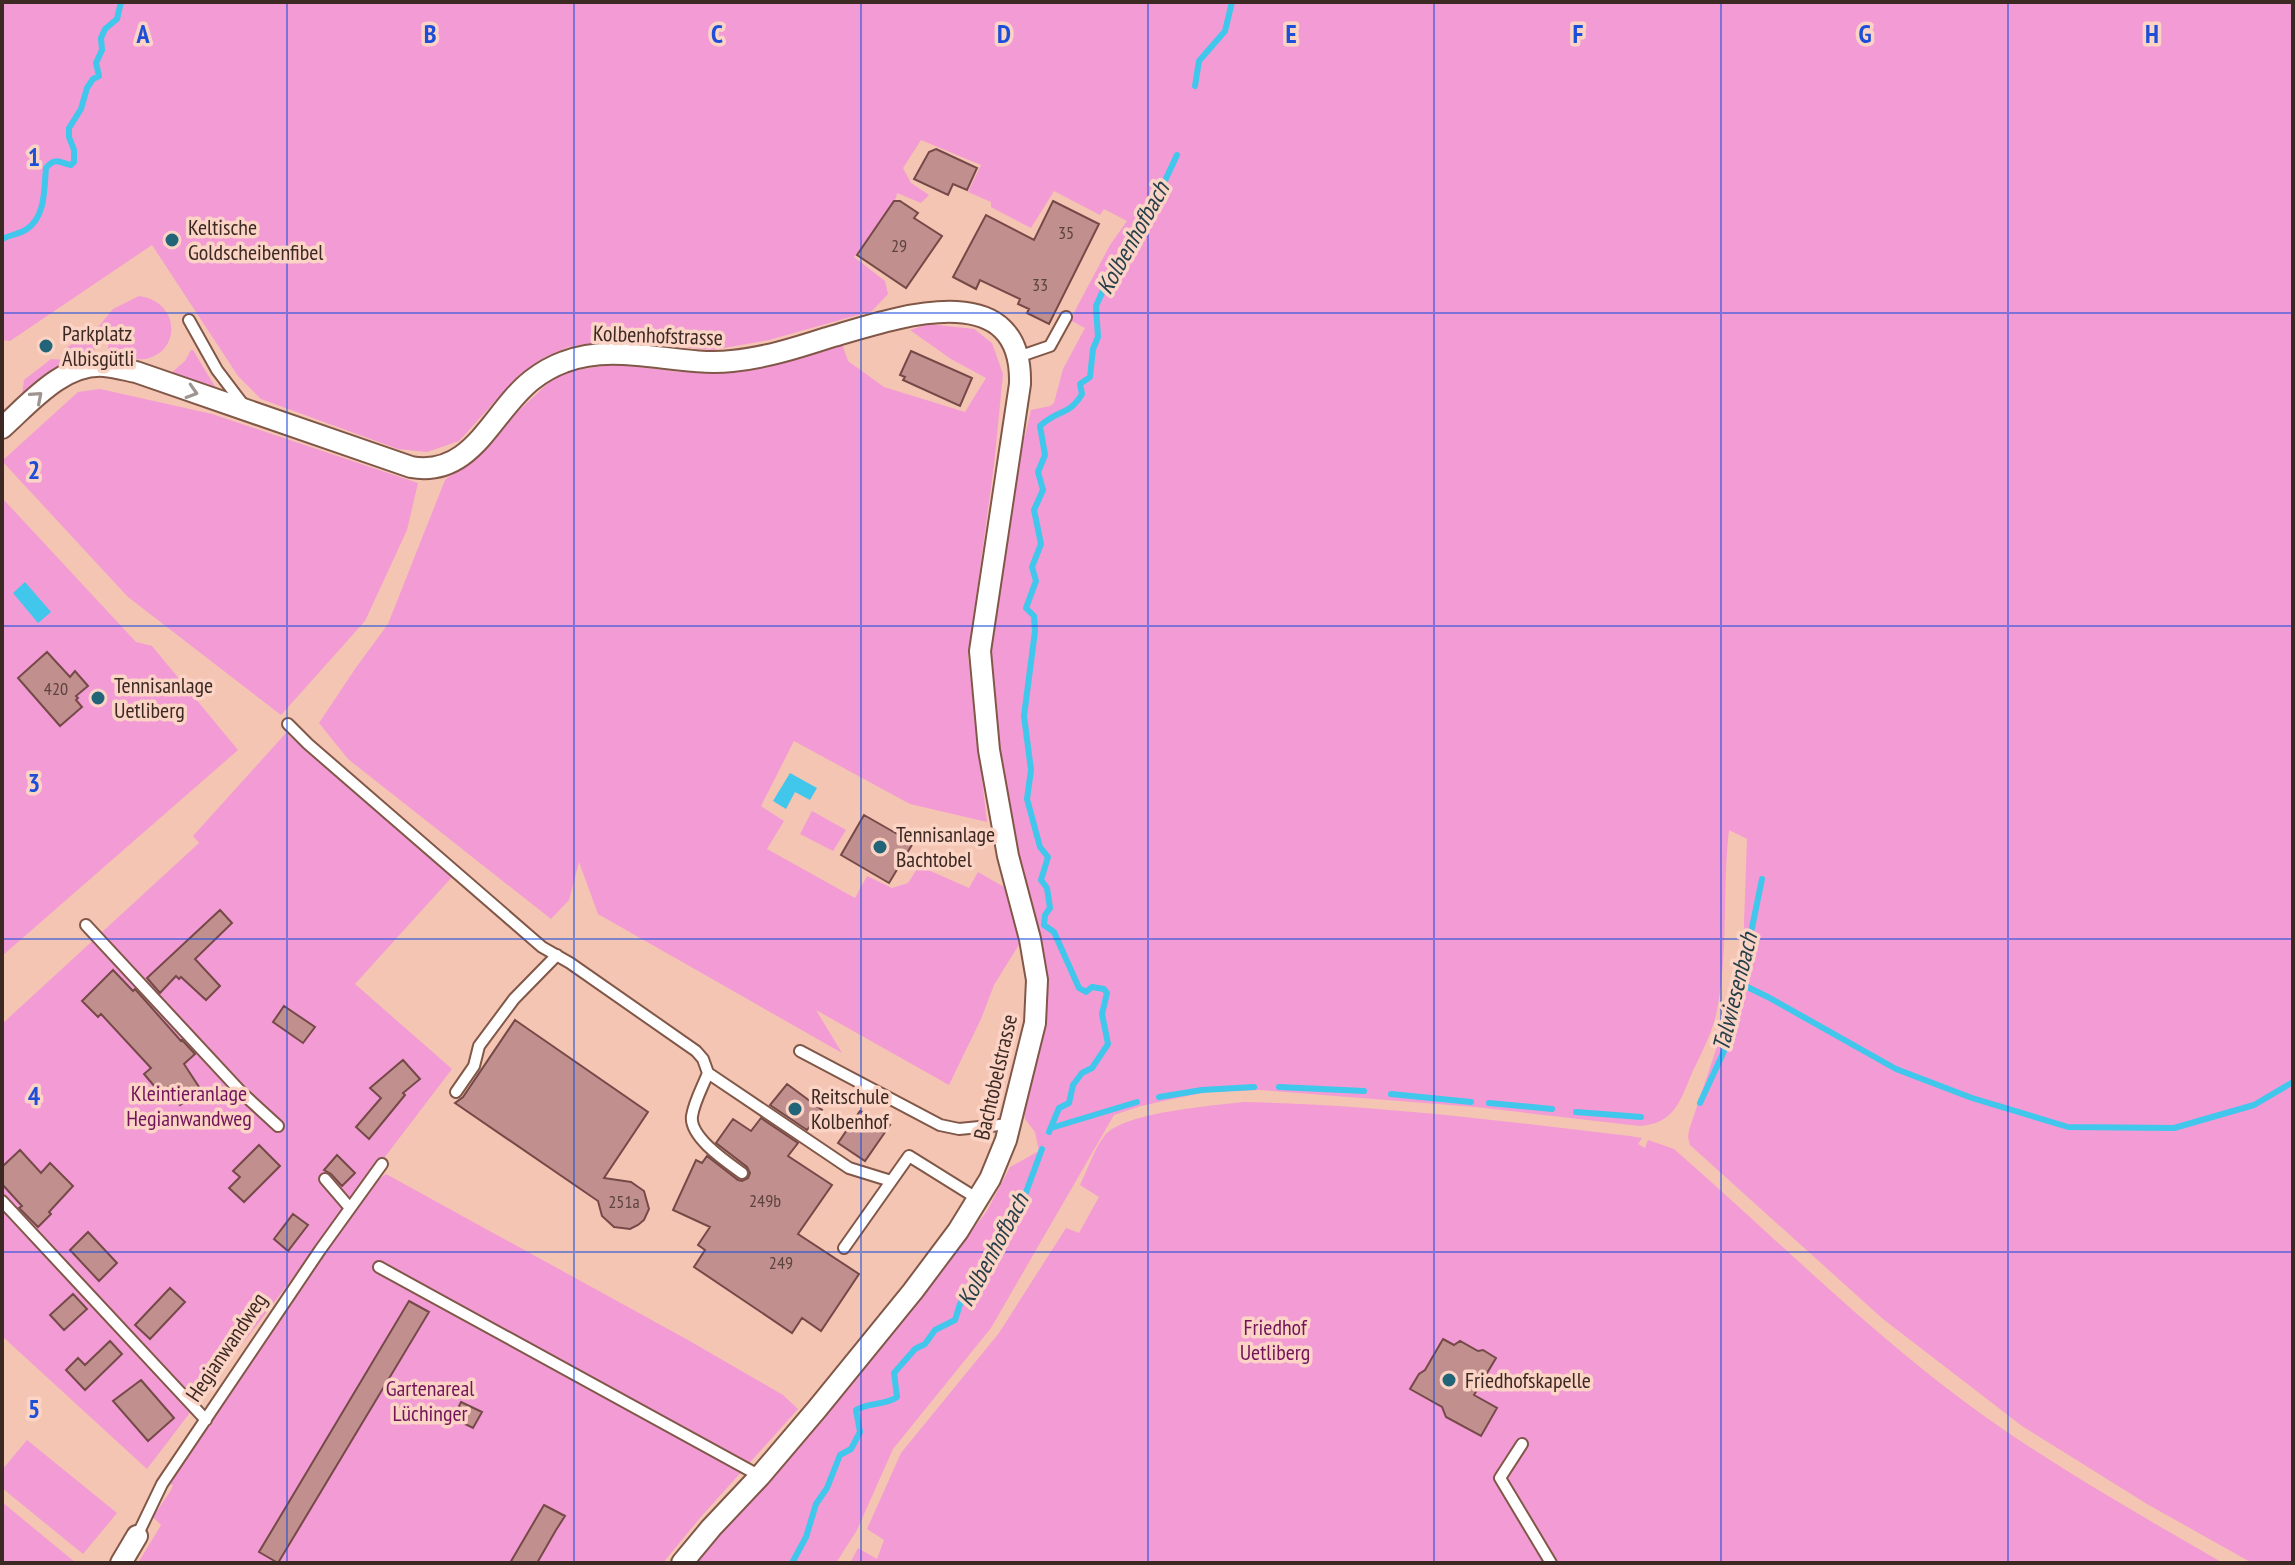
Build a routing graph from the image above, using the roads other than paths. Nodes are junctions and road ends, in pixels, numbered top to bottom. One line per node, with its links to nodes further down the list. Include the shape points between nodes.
1 (1066, 317): 3 (lane, via 1050,346)
2 (189, 320): 4 (lane, via 233,394)
3 (1018, 357): 4 (street, Kolbenhofstrasse, via 1000,328 960,311 901,316 734,361 582,356 531,381 474,445 436,469 411,467); 12 (street, Bachtobelstrasse, via 1018,400 980,651 986,733 1037,980 1035,1023)
4 (249, 410): 5 (street, Kolbenhofstrasse, one-way to 4, via 57,380 102,366 136,372)
5 (2, 428)
6 (288, 724): 8 (lane)
7 (86, 925): 13 (lane)
8 (557, 955): 10 (lane, via 696,1051); 11 (lane, via 514,999 479,1046 474,1066)
9 (800, 1051): 12 (lane, via 940,1125 959,1129)
10 (708, 1073): 15 (lane, via 691,1121 705,1143); 17 (lane, via 849,1168)
11 (456, 1092)
12 (1010, 1124): 18 (street, Bachtobelstrasse)
13 (278, 1126)
14 (382, 1164): 20 (lane, Hegianwandweg)
15 (742, 1173)
16 (325, 1179): 20 (lane)
17 (891, 1181): 18 (lane, via 909,1156); 21 (lane)
18 (978, 1199): 25 (street, Bachtobelstrasse, via 913,1291)
19 (2, 1201): 23 (lane)
20 (350, 1208): 23 (lane, Hegianwandweg)
21 (844, 1248)
22 (379, 1267): 25 (lane)
23 (206, 1420): 26 (lane, Hegianwandweg, via 162,1484)
24 (1522, 1444): 29 (lane, via 1500,1478)
25 (760, 1476): 28 (street, Bachtobelstrasse)
26 (137, 1536): 27 (street, Hegianwandweg)
27 (121, 1563)
28 (682, 1563)
29 (1551, 1563)

